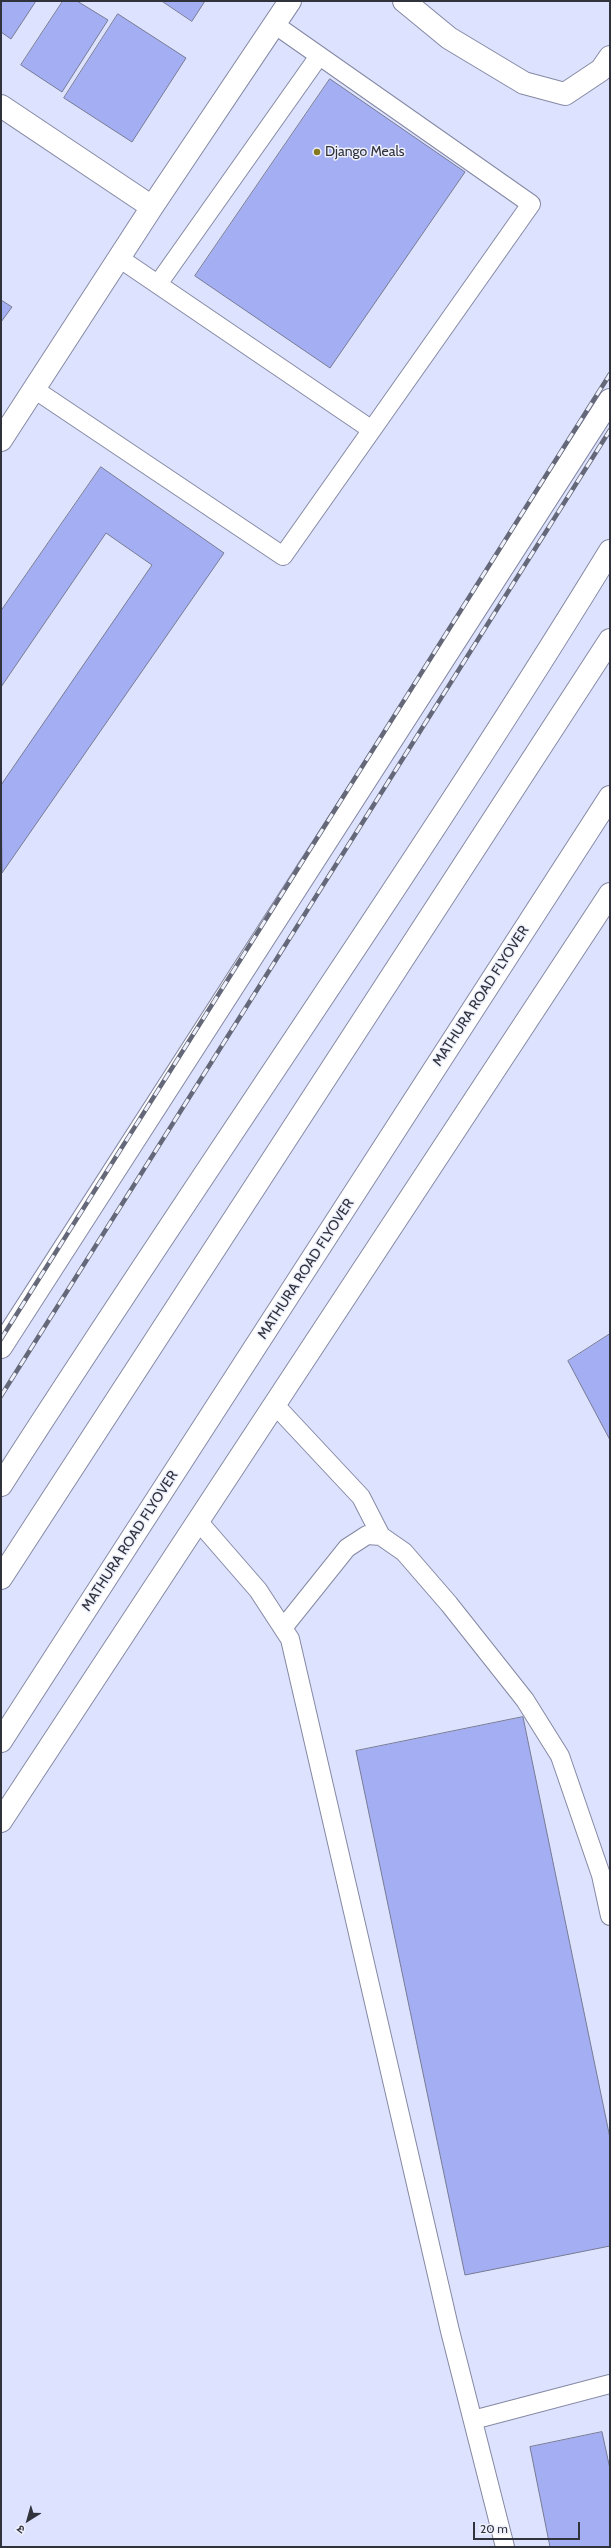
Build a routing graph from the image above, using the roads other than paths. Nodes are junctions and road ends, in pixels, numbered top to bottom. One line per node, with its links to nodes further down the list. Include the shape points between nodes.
1 (290, 1): 3 (main road)
2 (404, 1): 5 (main road, via 449,38 524,83 564,94 601,70)
3 (274, 24): 4 (lane); 7 (main road)
4 (319, 56): 9 (lane); 12 (lane, via 531,204)
5 (610, 57)
6 (1, 106): 7 (main road)
7 (152, 207): 8 (main road)
8 (119, 258): 9 (lane); 10 (main road)
9 (158, 284): 12 (lane)
10 (34, 389): 12 (lane, via 283,556); 13 (main road)
11 (610, 400): 18 (main road)
12 (372, 430)
13 (1, 440)
14 (610, 551): 20 (main road, via 342,967 122,1296)
15 (610, 640): 23 (main road)
16 (610, 797): 25 (main road, MATHURA ROAD FLYOVER)
17 (610, 894): 19 (main road)
18 (1, 1347)
19 (275, 1405): 21 (main road); 22 (lane, via 361,1497)
20 (1, 1485)
21 (198, 1521): 24 (lane, via 258,1590); 26 (main road)
22 (381, 1536): 24 (lane, via 367,1535 347,1548); 27 (lane, via 404,1552 449,1604 525,1700 560,1756 601,1875)
23 (1, 1578)
24 (283, 1628): 29 (lane, via 290,1639 450,2331)
25 (1, 1741)
26 (1, 1821)
27 (610, 1916)
28 (610, 2384): 29 (lane)
29 (473, 2420): 30 (lane)
30 (505, 2547)

